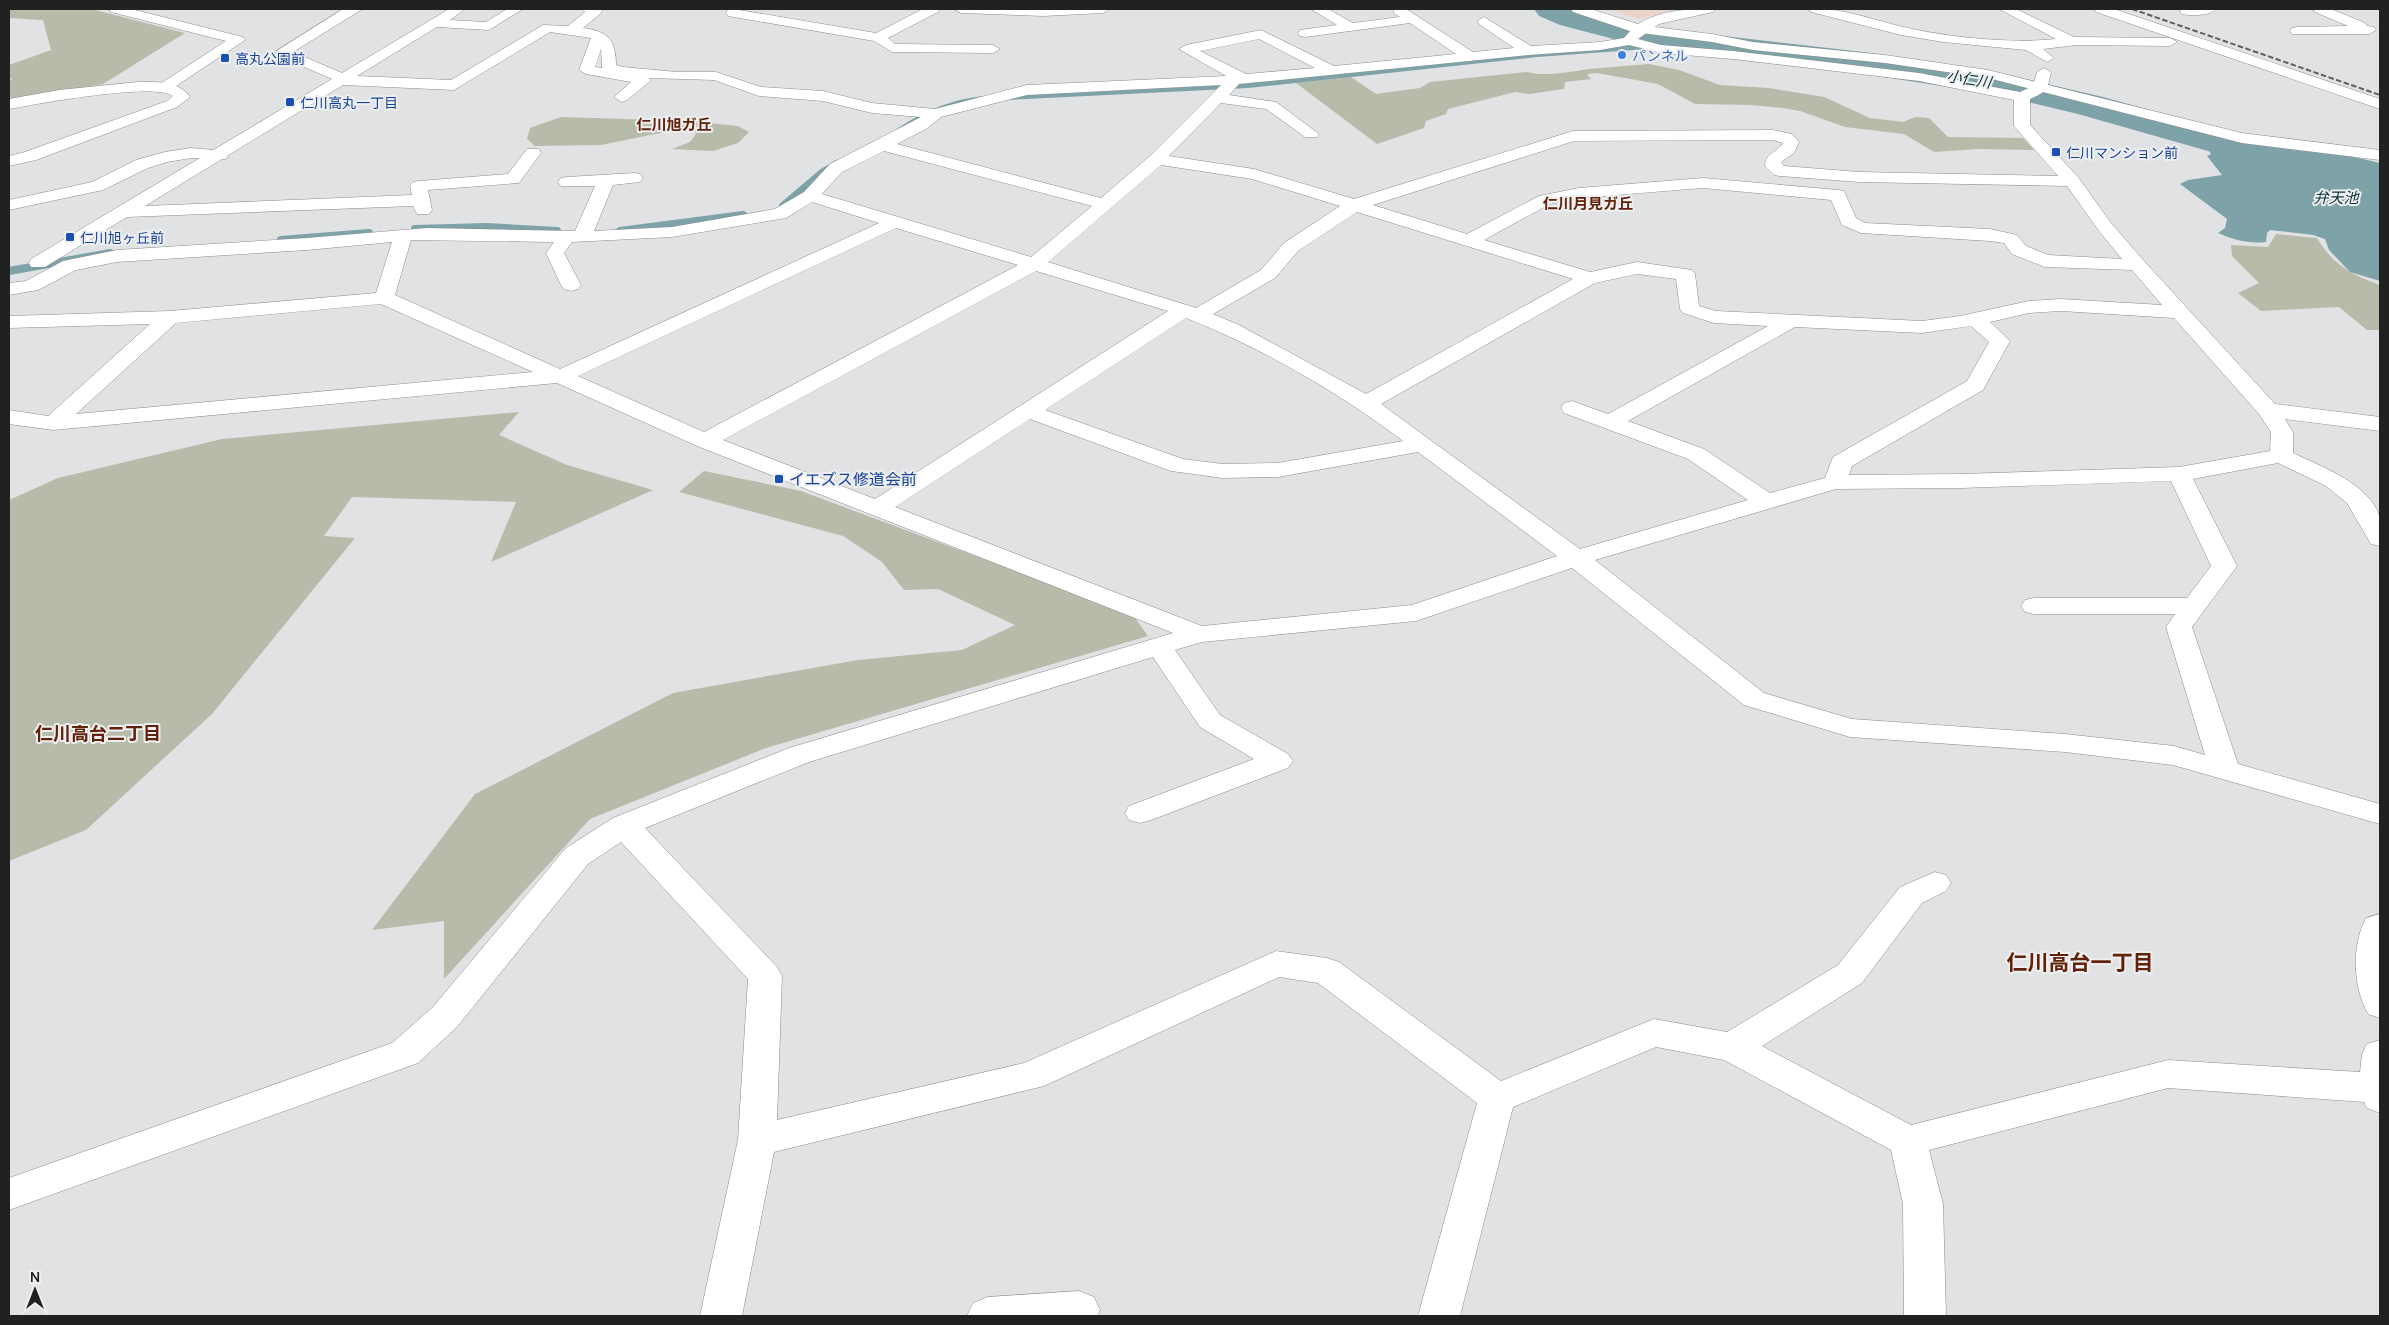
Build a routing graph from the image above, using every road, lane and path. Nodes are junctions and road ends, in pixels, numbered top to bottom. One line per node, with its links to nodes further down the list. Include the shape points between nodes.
1 (116, 9): 21 (street)
2 (160, 9): 21 (street)
3 (350, 9): 40 (street, via 354,10 282,52)
4 (458, 9): 24 (street)
5 (516, 9): 24 (street, via 489,26)
6 (589, 9): 26 (street, via 596,11)
7 (934, 9): 32 (street)
8 (961, 9): 9 (street, via 1043,12)
9 (1094, 9)
10 (1318, 9): 25 (street)
11 (1397, 9): 22 (street)
12 (1578, 9): 31 (street)
13 (1708, 9): 31 (street, via 1652,22)
14 (1816, 9): 35 (street, via 1909,33)
15 (2006, 9): 33 (street)
16 (2101, 9): 34 (street)
17 (2209, 9): 19 (street)
18 (2320, 9): 28 (street)
19 (2187, 11)
20 (733, 13): 32 (street)
21 (145, 16): 42 (street, via 238,40)
22 (1413, 19): 25 (street); 38 (street)
23 (1484, 21): 37 (street)
24 (434, 24): 40 (street)
25 (1350, 27): 29 (street)
26 (573, 29): 30 (street); 40 (street, via 548,28 454,85)
27 (2297, 31): 28 (street)
28 (2374, 32)
29 (1306, 33)
30 (599, 37): 44 (street, via 586,70 643,80); 48 (street, via 609,50 609,67 622,70 716,76 759,90 823,96 872,108)
31 (1635, 37): 37 (street, via 1600,46); 43 (street, via 1712,38 1753,46 1885,59 1988,74); 45 (street, via 1660,49 1919,77)
32 (878, 38): 36 (street, via 892,48)
33 (2071, 42): 34 (street); 35 (street)
34 (2197, 43): 47 (street)
35 (2030, 46): 43 (street, via 2046,65)
36 (993, 49)
37 (1528, 51): 38 (street)
38 (1471, 58): 39 (street)
39 (1333, 70): 41 (street); 41 (street, via 1261,34 1186,49)
40 (341, 79): 52 (street)
41 (1231, 86): 48 (street, via 1028,90); 49 (street, via 1270,105); 54 (street)
42 (165, 87): 46 (street, via 103,90); 55 (street, via 177,91 182,97 172,104)
43 (2040, 89): 45 (street); 53 (street, via 2242,138)
44 (622, 96)
45 (2023, 97): 58 (street, via 2022,126)
46 (9, 104)
47 (2380, 104)
48 (934, 114): 50 (street, via 920,126)
49 (1311, 134)
50 (882, 145): 60 (street, via 836,168); 62 (street)
51 (533, 152): 61 (street, via 513,179 419,186)
52 (220, 155): 63 (street, via 165,157 142,164 97,186); 65 (street)
53 (2380, 155)
54 (1158, 159): 62 (street); 64 (street, via 1254,174)
55 (9, 161)
56 (634, 178): 57 (street)
57 (606, 181): 59 (street); 68 (street)
58 (2072, 181): 64 (street, via 1800,174 1780,171 1773,166 1773,160 1788,150 1791,142 1786,137 1594,134 1573,136); 72 (street)
59 (567, 182)
60 (810, 196): 66 (street); 68 (street, via 780,214 672,232)
61 (421, 200): 65 (street); 67 (street)
62 (1105, 204): 71 (street)
63 (9, 206)
64 (1355, 206): 70 (street); 78 (street, via 1311,232 1292,247 1268,274)
65 (124, 212): 74 (street)
66 (896, 222): 71 (street); 83 (street)
67 (427, 233): 68 (street); 69 (street)
68 (580, 233): 75 (street, via 555,254)
69 (404, 234): 74 (street, via 92,259 70,264 31,286); 76 (street)
70 (1468, 241): 72 (street, via 1545,200 1579,193 1703,183 1838,195 1848,221 1861,228 1990,235 2010,239 2019,250 2045,261); 73 (street)
71 (1035, 264): 78 (street); 92 (street)
72 (2137, 265): 77 (street)
73 (1589, 278): 81 (street, via 1637,268 1684,274 1690,309 1714,317); 84 (street)
74 (12, 282)
75 (571, 285)
76 (384, 298): 79 (street); 83 (street)
77 (2180, 312): 80 (street, via 2061,305 2029,307); 86 (street)
78 (1190, 313): 84 (street, via 1232,329); 87 (street)
79 (170, 317): 82 (street); 90 (street)
80 (1975, 319): 81 (street, via 1922,327); 96 (street, via 2000,341 1975,385 1841,462)
81 (1791, 321): 89 (street)
82 (9, 322)
83 (561, 376): 90 (street); 92 (street)
84 (1366, 403): 93 (street)
85 (1572, 408): 89 (street)
86 (2268, 410): 91 (street); 94 (street, via 2282,432)
87 (1028, 411): 93 (street, via 1179,466 1223,471 1278,470); 98 (street)
88 (9, 417): 90 (street)
89 (1610, 422): 97 (street, via 1696,454)
90 (53, 423)
91 (2380, 424)
92 (705, 441): 98 (street)
93 (1422, 445): 100 (street)
94 (2281, 456): 95 (street); 99 (street, via 2334,481 2357,499)
95 (2179, 474): 96 (street); 102 (street, via 2224,566)
96 (1835, 482): 97 (street)
97 (1767, 502): 100 (street)
98 (876, 508): 103 (street)
99 (2380, 539)
100 (1576, 558): 103 (street, via 1416,613); 105 (street, via 1754,699 1850,728 2065,743 2174,756)
101 (2034, 606): 102 (street)
102 (2195, 606): 105 (street, via 2179,627)
103 (1199, 634): 104 (street)
104 (1159, 646): 106 (street, via 1210,721 1278,761); 108 (street, via 799,755)
105 (2225, 771): 107 (street)
106 (1140, 813)
107 (2380, 814)
108 (624, 825): 115 (street, via 765,976); 117 (street, via 577,856 446,1017 404,1053)
109 (1935, 883): 112 (street, via 1911,896 1850,974)
110 (2380, 926): 111 (street, via 2372,970)
111 (2380, 1005)
112 (1732, 1047): 114 (street, via 1654,1032); 116 (street)
113 (2379, 1080): 116 (street, via 2168,1074)
114 (1497, 1098): 115 (street, via 1327,971 1276,964 1031,1076); 121 (street)
115 (757, 1140): 119 (street)
116 (1908, 1141): 122 (street, via 1923,1204)
117 (9, 1194)
118 (1079, 1310): 120 (street)
119 (721, 1316)
120 (988, 1316)
121 (1439, 1316)
122 (1925, 1316)

